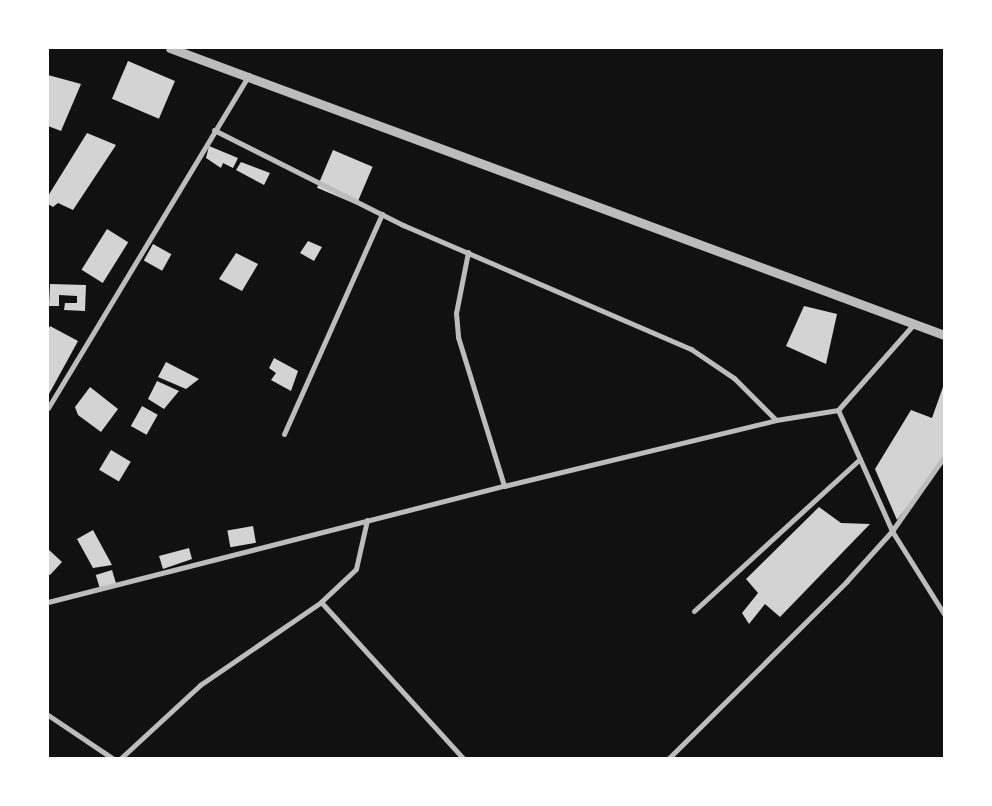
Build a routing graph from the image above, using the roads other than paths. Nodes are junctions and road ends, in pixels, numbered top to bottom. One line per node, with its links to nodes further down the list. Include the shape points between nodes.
1 (170, 48): 2 (street)
2 (250, 74): 3 (street); 6 (street)
3 (214, 130): 4 (street); 8 (street)
4 (382, 214): 5 (street); 11 (street)
5 (468, 252): 10 (street, via 691,348 734,378); 14 (street, via 456,304 458,337)
6 (912, 326): 7 (street); 9 (street)
7 (944, 335)
8 (48, 408)
9 (838, 410): 10 (street); 13 (street)
10 (776, 420): 14 (street)
11 (284, 434)
12 (944, 457): 16 (street)
13 (860, 459): 16 (street); 19 (street)
14 (504, 486): 15 (street)
15 (367, 520): 17 (street); 18 (street, via 356,568)
16 (892, 531): 20 (street); 25 (street)
17 (48, 602)
18 (321, 602): 23 (street, via 200,685); 24 (street)
19 (694, 611)
20 (944, 614)
21 (48, 715): 22 (street)
22 (112, 758)
23 (121, 758)
24 (463, 758)
25 (669, 758)

